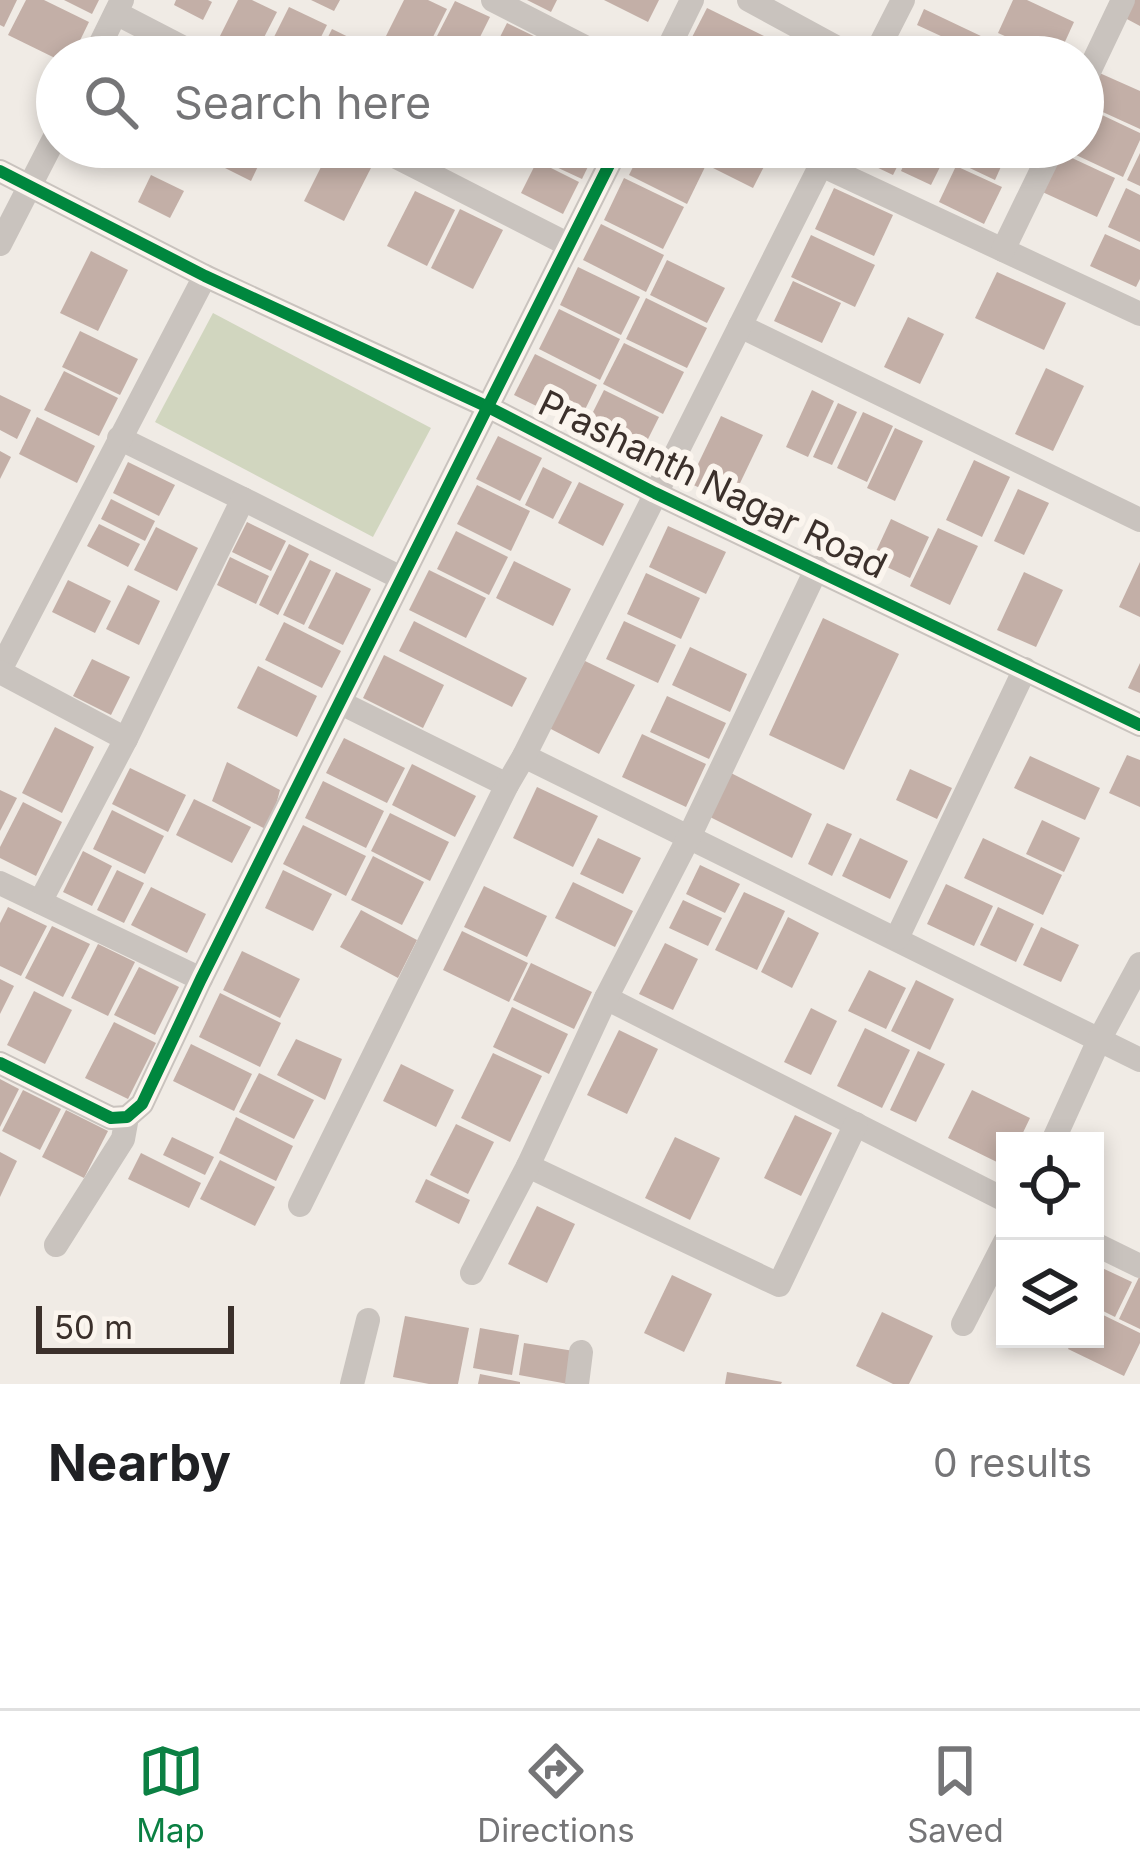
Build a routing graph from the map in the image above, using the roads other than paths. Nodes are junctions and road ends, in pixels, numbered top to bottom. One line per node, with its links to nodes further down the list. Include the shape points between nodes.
1 (493, 0): 9 (street)
2 (692, 0): 10 (street)
3 (748, 0): 11 (street)
4 (903, 0): 12 (street)
5 (1123, 0): 13 (street)
6 (119, 7): 7 (street); 8 (street)
7 (104, 36)
8 (167, 36)
9 (563, 36)
10 (674, 36)
11 (815, 36)
12 (885, 36)
13 (1104, 40)
14 (40, 168): 21 (street)
15 (418, 168): 23 (street)
16 (608, 168): 23 (street)
17 (819, 168): 27 (street)
18 (848, 168): 24 (street)
19 (1043, 168): 24 (street)
20 (0, 171): 21 (street, Prashanth Nagar Road)
21 (31, 188): 22 (street); 25 (street, Prashanth Nagar Road)
22 (0, 244)
23 (569, 245): 28 (street)
24 (1003, 250): 26 (street)
25 (205, 276): 28 (street, Prashanth Nagar Road); 29 (street)
26 (1140, 314)
27 (740, 326): 30 (street); 32 (street)
28 (488, 407): 30 (street, Prashanth Nagar Road); 34 (street)
29 (119, 438): 31 (street); 36 (street)
30 (655, 493): 33 (street, Prashanth Nagar Road); 40 (street)
31 (243, 500): 34 (street); 39 (street)
32 (1140, 520)
33 (817, 568): 35 (street, Prashanth Nagar Road); 42 (street)
34 (401, 578): 37 (street)
35 (1025, 669): 38 (street, Prashanth Nagar Road); 45 (street)
36 (0, 671): 39 (street)
37 (341, 703): 41 (street); 47 (street)
38 (1140, 725)
39 (127, 740): 44 (street)
40 (524, 756): 41 (street); 42 (street)
41 (507, 785): 57 (street)
42 (688, 839): 45 (street); 48 (street)
43 (0, 883): 44 (street)
44 (40, 902): 47 (street)
45 (897, 938): 49 (street)
46 (1140, 964): 49 (street)
47 (201, 979): 52 (street, via 142,1105)
48 (606, 998): 53 (street); 55 (street)
49 (1100, 1040): 50 (street); 54 (street)
50 (1140, 1060)
51 (0, 1064): 52 (street, via 111,1118)
52 (127, 1117): 58 (street, via 123,1139)
53 (856, 1124): 55 (street, via 779,1285); 56 (street)
54 (1057, 1132)
55 (528, 1166): 62 (street)
56 (996, 1195)
57 (300, 1205)
58 (56, 1244)
59 (1104, 1248): 61 (street)
60 (996, 1260): 64 (street)
61 (1140, 1266)
62 (472, 1273)
63 (368, 1320): 66 (street)
64 (963, 1324)
65 (581, 1352): 67 (street)
66 (352, 1384)
67 (577, 1384)

